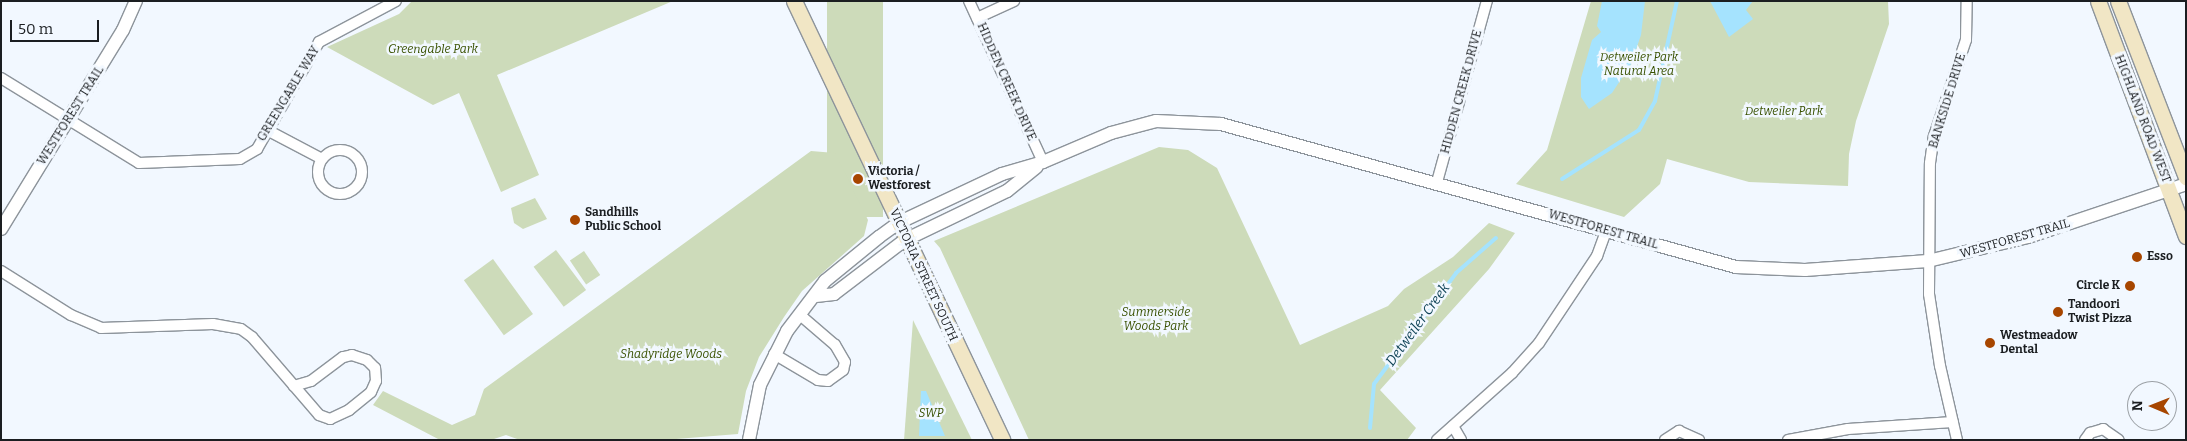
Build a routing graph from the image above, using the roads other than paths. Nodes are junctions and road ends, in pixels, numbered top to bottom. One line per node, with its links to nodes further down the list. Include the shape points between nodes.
1 (136, 1): 12 (street, WESTFOREST TRAIL, via 124,30)
2 (396, 1): 13 (street, GREENGABLE WAY, via 319,42)
3 (794, 1): 20 (main road, VICTORIA STREET SOUTH)
4 (969, 1): 10 (street, HIDDEN CREEK DRIVE)
5 (1014, 1): 10 (street)
6 (1487, 1): 17 (street, HIDDEN CREEK DRIVE)
7 (1967, 1): 25 (street, BANKSIDE DRIVE, via 1966,40 1934,136 1930,163)
8 (2098, 1): 19 (main road, HIGHLAND ROAD WEST)
9 (2118, 1): 16 (main road, HIGHLAND ROAD WEST)
10 (977, 18): 15 (street, HIDDEN CREEK DRIVE)
11 (1, 78): 12 (street, GREENGABLE WAY)
12 (69, 120): 13 (street, GREENGABLE WAY, via 130,158 152,165 240,159 257,148); 21 (street, WESTFOREST TRAIL)
13 (267, 130): 14 (street)
14 (322, 159): 14 (street, via 318,177 327,190 339,194 355,188 362,172 356,157 339,150)
15 (1043, 162): 17 (street, WESTFOREST TRAIL, via 1110,133 1156,121 1188,121 1221,124); 20 (street, WESTFOREST TRAIL, via 1002,174); 24 (street, WESTFOREST TRAIL, via 1007,191)
16 (2186, 176)
17 (1437, 182): 22 (street, WESTFOREST TRAIL)
18 (2186, 184): 19 (street, WESTFOREST TRAIL)
19 (2169, 189): 23 (main road, HIGHLAND ROAD WEST); 25 (street, WESTFOREST TRAIL, via 2028,237)
20 (898, 223): 24 (main road, VICTORIA STREET SOUTH); 27 (street, WESTFOREST TRAIL, via 825,281)
21 (1, 229)
22 (1606, 231): 25 (street, WESTFOREST TRAIL, via 1736,267 1805,270); 32 (street, via 1598,253 1539,342 1512,373)
23 (2186, 236)
24 (905, 240): 27 (street, WESTFOREST TRAIL, via 834,294); 34 (main road, VICTORIA STREET SOUTH)
25 (1928, 261): 31 (street, BANKSIDE DRIVE, via 1932,324)
26 (1, 271): 30 (street, via 71,315 101,328 213,324 240,329 252,337)
27 (816, 296): 28 (street, WESTFOREST TRAIL)
28 (800, 315): 29 (street, WESTFOREST TRAIL); 29 (street, via 835,345 845,362 843,370 828,381 818,380)
29 (774, 354): 33 (street, WESTFOREST TRAIL, via 757,394)
30 (294, 386): 30 (street, via 319,414 338,417 371,392 376,381 375,368 368,360 352,355 343,357 311,382)
31 (1953, 422): 39 (street, via 1848,429); 40 (street, BANKSIDE DRIVE)
32 (1453, 426): 35 (street); 36 (street)
33 (749, 440)
34 (1002, 440)
35 (1437, 440)
36 (1460, 440)
37 (1665, 440): 38 (street, via 1679,431)
38 (1698, 440)
39 (1788, 440)
40 (1957, 440)
41 (2085, 440): 42 (street, via 2090,433 2103,429)
42 (2119, 440)

